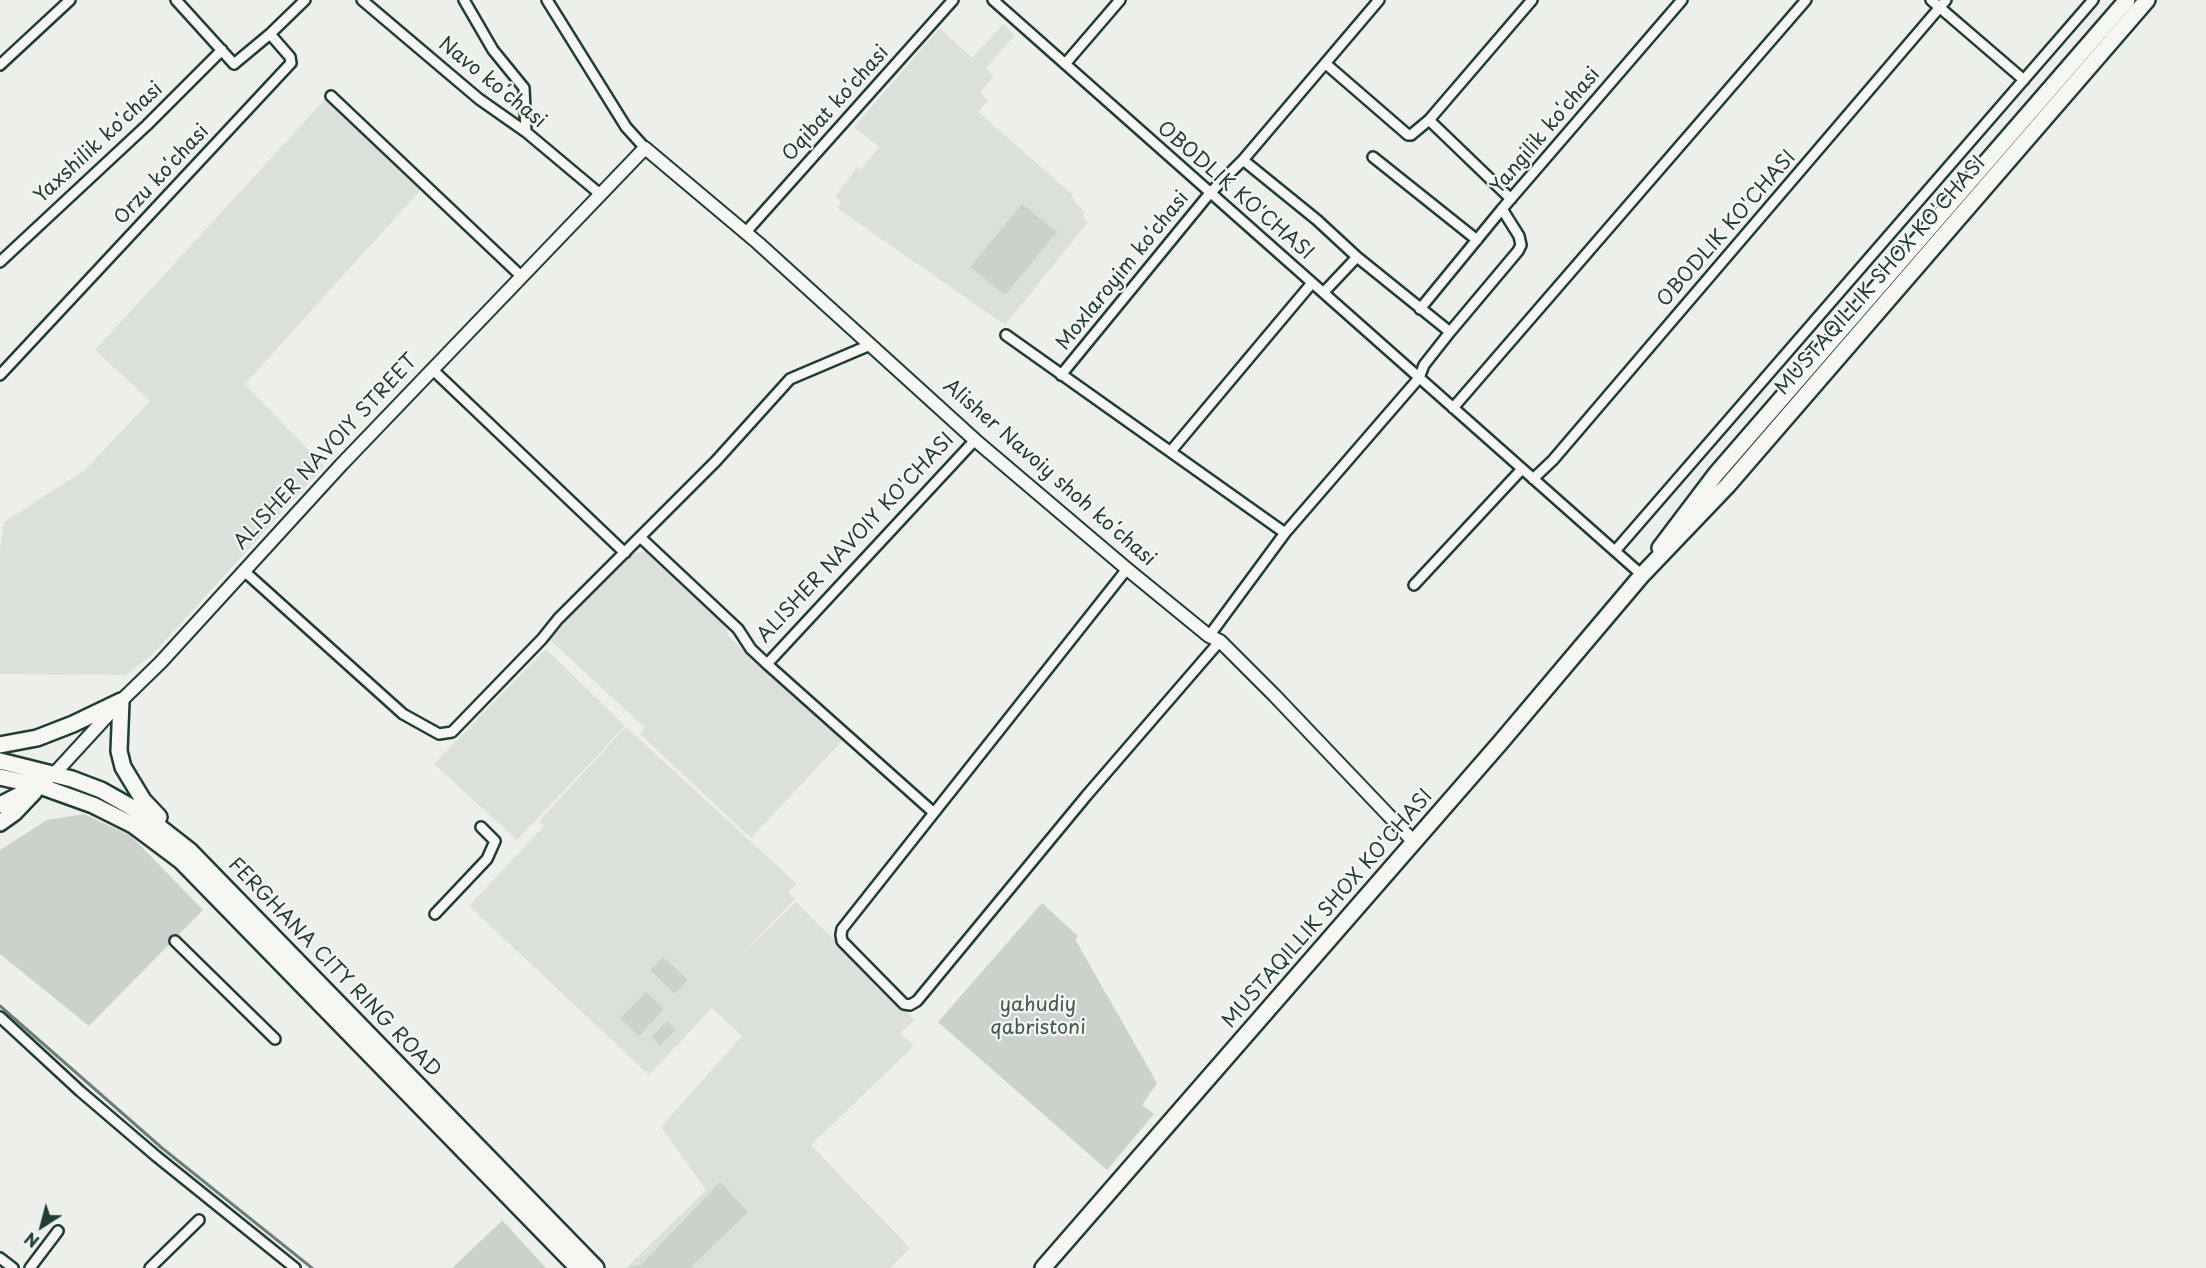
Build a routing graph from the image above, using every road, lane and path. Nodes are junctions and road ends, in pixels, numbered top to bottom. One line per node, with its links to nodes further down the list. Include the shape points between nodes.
1 (70, 0): 22 (street)
2 (176, 0): 20 (street)
3 (305, 0): 19 (street)
4 (362, 0): 28 (street, Navo koʻchasi, via 479,99)
5 (464, 0): 28 (street, via 493,50 524,88)
6 (547, 0): 29 (street, via 626,127)
7 (953, 0): 36 (street, Oqibat koʻchasi)
8 (993, 0): 23 (street, OBODLIK KO'CHASI)
9 (1120, 0): 23 (street)
10 (1379, 0): 24 (street, Moxlaroyim koʻchasi)
11 (1532, 0): 27 (street)
12 (1682, 0): 34 (street, Yangilik koʻchasi)
13 (1806, 0): 51 (street)
14 (1931, 0): 18 (street)
15 (2093, 0): 25 (street)
16 (2127, 0): 21 (main road, MUSTAQILLIK SHOX KO'CHASI)
17 (2147, 0): 21 (main road, MUSTAQILLIK SHOX KO'CHASI)
18 (1943, 4): 25 (street); 55 (street, OBODLIK KO'CHASI, via 1553,460)
19 (270, 33): 20 (street, via 234,64); 48 (street, Orzu koʻchasi, via 291,63)
20 (222, 50): 39 (street, Yaxshilik koʻchasi)
21 (2085, 60): 62 (main road, MUSTAQILLIK SHOX KO'CHASI, via 1728,485)
22 (0, 64)
23 (1065, 64): 32 (street, OBODLIK KO'CHASI)
24 (1326, 64): 27 (street, via 1408,135); 31 (street, Moxlaroyim koʻchasi)
25 (2024, 80): 58 (street)
26 (331, 96): 40 (street)
27 (1429, 120): 34 (street)
28 (526, 132): 33 (street, Navo koʻchasi)
29 (645, 148): 33 (street, ALISHER NAVOIY STREET); 36 (street, Alisher Navoiy shoh koʻchasi)
30 (1373, 157): 37 (street)
31 (1243, 160): 32 (street, Moxlaroyim koʻchasi); 38 (street)
32 (1210, 193): 41 (street, OBODLIK KO'CHASI); 49 (street, Moxlaroyim koʻchasi)
33 (600, 194): 40 (street, ALISHER NAVOIY STREET)
34 (1511, 199): 35 (street, Yangilik koʻchasi)
35 (1502, 209): 37 (street); 44 (street, Yangilik koʻchasi, via 1521,245)
36 (745, 233): 46 (street, Alisher Navoiy shoh koʻchasi)
37 (1477, 240): 43 (street)
38 (1357, 257): 42 (street); 43 (street)
39 (0, 262)
40 (522, 276): 47 (street, ALISHER NAVOIY STREET)
41 (1312, 282): 42 (street, OBODLIK KO'CHASI); 53 (street)
42 (1324, 292): 50 (street, OBODLIK KO'CHASI)
43 (1420, 309): 44 (street)
44 (1450, 332): 50 (street, Yangilik koʻchasi, via 1424,365)
45 (1006, 335): 49 (street)
46 (870, 345): 52 (street, Alisher Navoiy shoh koʻchasi); 57 (street, via 790,379)
47 (432, 369): 59 (street); 61 (street, ALISHER NAVOIY STREET)
48 (0, 375)
49 (1061, 375): 53 (street)
50 (1419, 378): 51 (street, OBODLIK KO'CHASI); 56 (street, Yangilik koʻchasi)
51 (1454, 408): 54 (street, OBODLIK KO'CHASI)
52 (975, 440): 60 (street, Alisher Navoiy shoh koʻchasi); 65 (street, ALISHER NAVOIY KO'CHASI)
53 (1171, 451): 56 (street)
54 (1522, 470): 55 (street, OBODLIK KO'CHASI); 63 (street)
55 (1533, 478): 58 (street, OBODLIK KO'CHASI)
56 (1285, 533): 64 (street, Yangilik koʻchasi)
57 (640, 537): 59 (street); 65 (street, ALISHER NAVOIY KO'CHASI, via 738,629)
58 (1615, 551): 62 (street, OBODLIK KO'CHASI)
59 (625, 553): 61 (street, via 452,732 439,734 403,714)
60 (1128, 569): 64 (street, Alisher Navoiy shoh koʻchasi); 73 (street)
61 (244, 572): 66 (street, ALISHER NAVOIY STREET)
62 (1642, 575): 76 (main road, MUSTAQILLIK SHOX KO'CHASI)
63 (1414, 585)
64 (1215, 638): 73 (street, Yangilik koʻchasi, via 910,1005 903,1004 842,941 841,935 842,928); 76 (street, Alisher Navoiy shoh koʻchasi)
65 (767, 664): 73 (street, ALISHER NAVOIY KO'CHASI)
66 (121, 701): 67 (main road, via 37,738); 69 (street, ALISHER NAVOIY STREET); 77 (main road, via 119,751 123,767 143,800)
67 (0, 745)
68 (0, 761): 69 (main road, FERGHANA CITY RING ROAD)
69 (54, 774): 71 (main road, ALISHER NAVOIY STREET); 77 (main road, FERGHANA CITY RING ROAD, via 101,790 140,812)
70 (0, 777): 71 (main road, FERGHANA CITY RING ROAD)
71 (40, 786): 72 (main road); 74 (main road); 89 (main road, FERGHANA CITY RING ROAD, via 133,825 181,861)
72 (0, 805)
73 (933, 812)
74 (0, 823)
75 (481, 827): 78 (street, via 495,841 488,859)
76 (1414, 842): 91 (main road, MUSTAQILLIK SHOX KO'CHASI)
77 (190, 851): 90 (main road, FERGHANA CITY RING ROAD)
78 (435, 914)
79 (175, 941): 81 (street)
80 (0, 1017): 88 (street, via 156,1156)
81 (275, 1039)
82 (199, 1220): 87 (street)
83 (58, 1231): 86 (street)
84 (0, 1258): 85 (street)
85 (13, 1268)
86 (30, 1268)
87 (150, 1268)
88 (296, 1268)
89 (578, 1268)
90 (596, 1268)
91 (1044, 1268)

